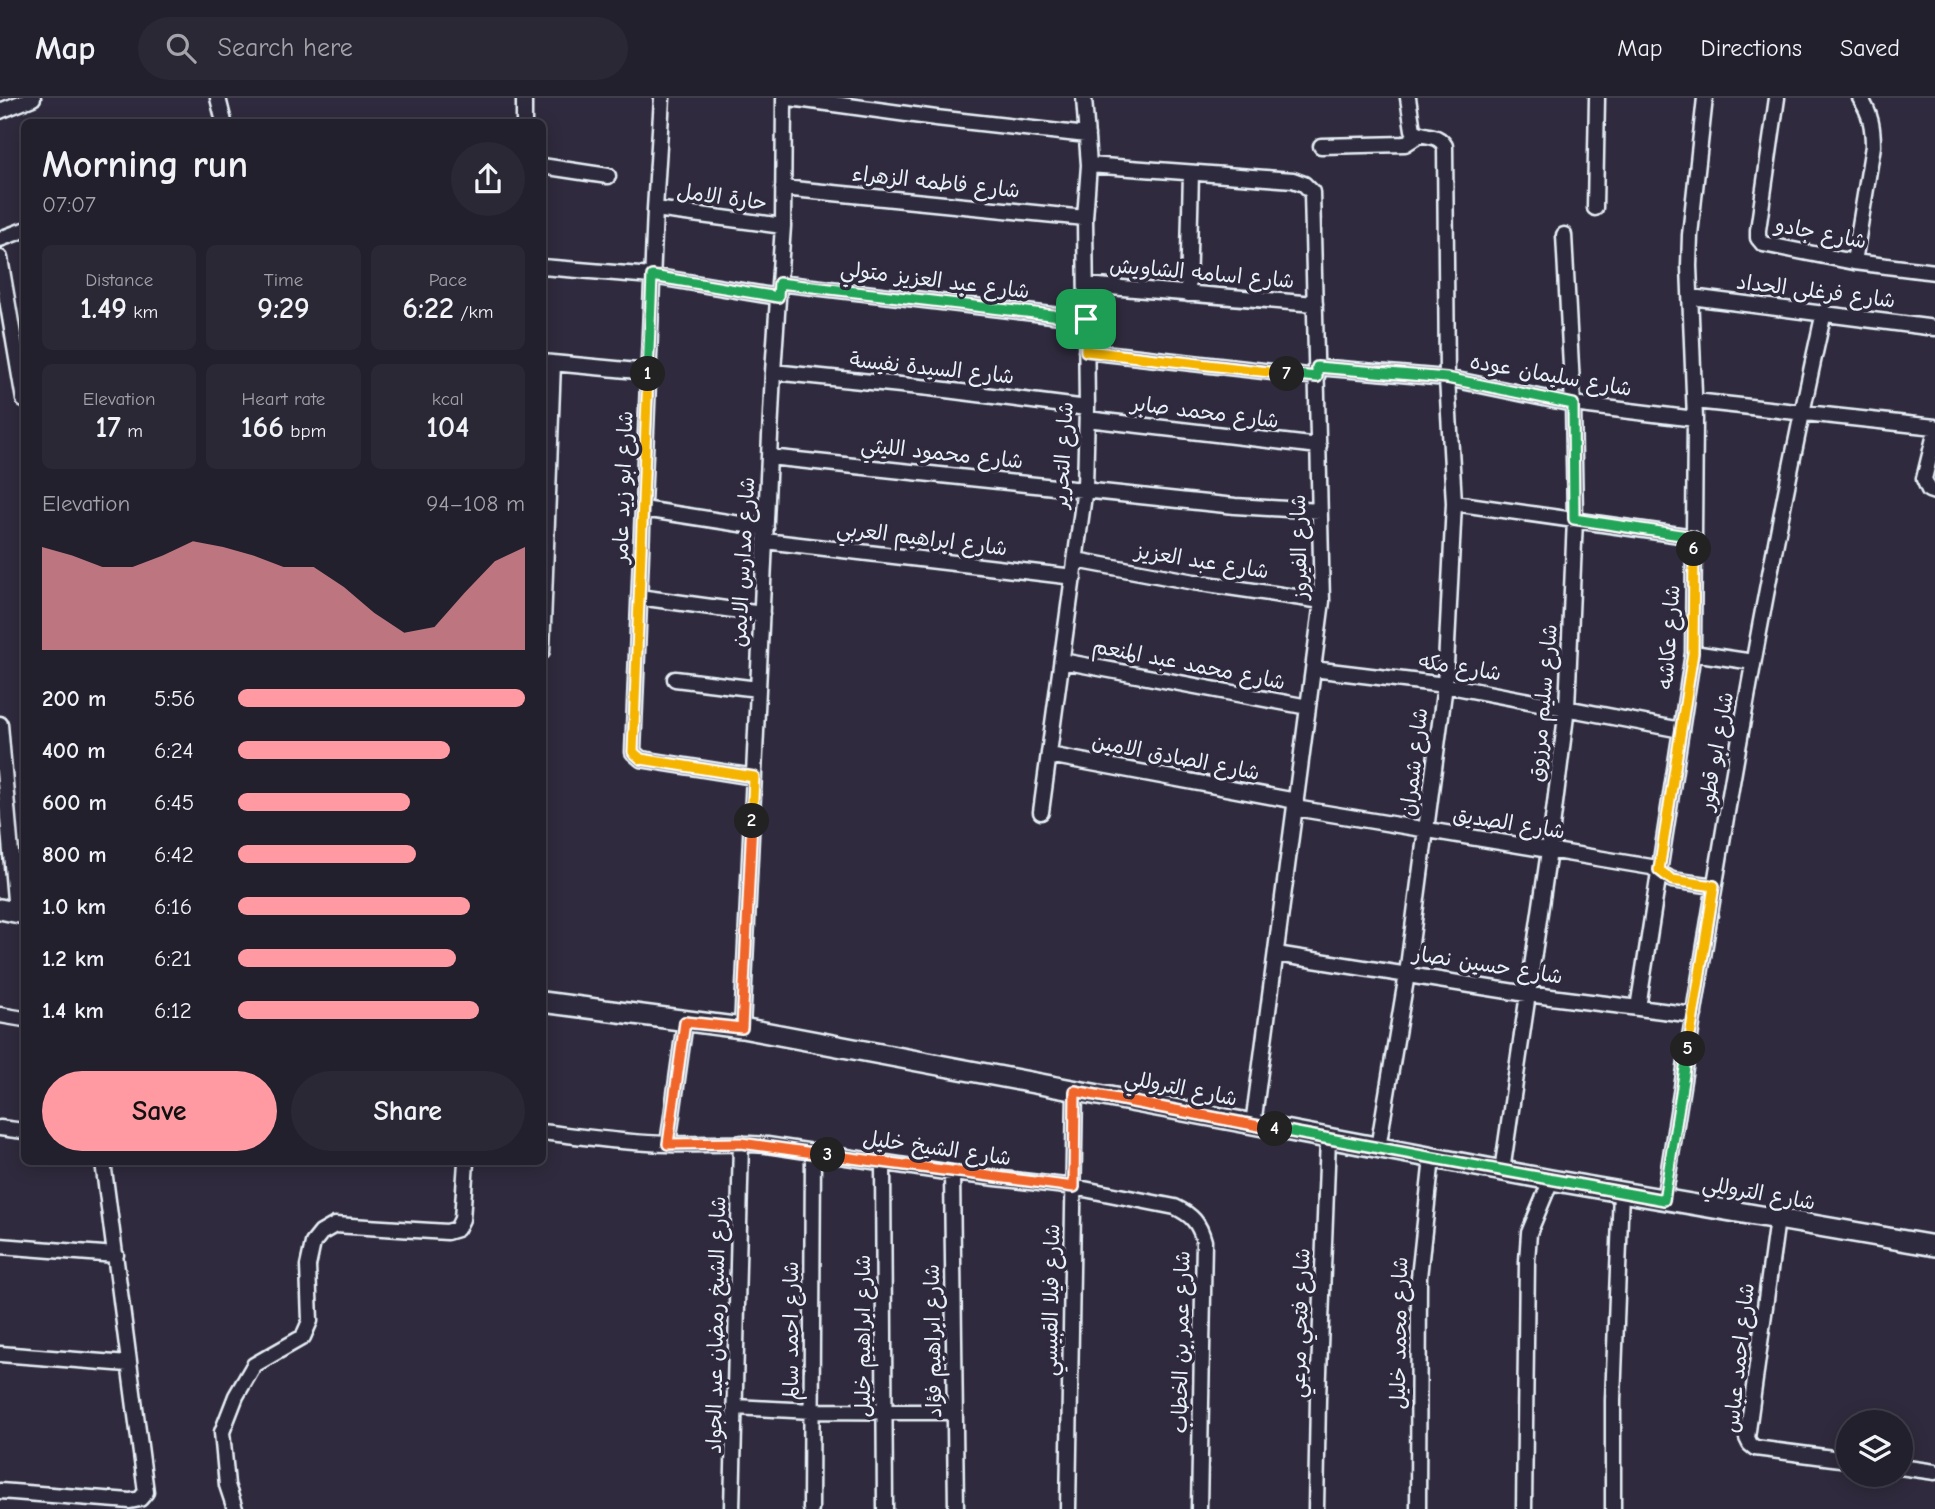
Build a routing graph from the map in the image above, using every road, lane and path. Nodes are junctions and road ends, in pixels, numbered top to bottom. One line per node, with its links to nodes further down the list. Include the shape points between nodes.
1 (33, 98): 13 (street)
2 (218, 98): 14 (street)
3 (524, 98): 15 (street)
4 (662, 98): 25 (street, شارع ابو زيد عامر)
5 (784, 98): 23 (street, شارع مدارس الايمن)
6 (790, 98): 16 (street)
7 (1084, 98): 16 (street, شارع التحرير)
8 (1408, 98): 17 (street, via 1413,130)
9 (1597, 98): 24 (street)
10 (1705, 98): 39 (street, شارع عكاشه, via 1690,235)
11 (1777, 98): 32 (street, شارع جادو, via 1758,238 1770,246)
12 (1860, 98): 32 (street, via 1869,112 1873,146)
13 (0, 111)
14 (223, 119)
15 (524, 119)
16 (1087, 135): 19 (street, شارع التحرير)
17 (1419, 135): 18 (street, via 1405,145); 49 (street, شارع شمران, via 1434,136 1445,146)
18 (1321, 146)
19 (1089, 165): 21 (street, شارع الفيروز); 26 (street, شارع التحرير)
20 (546, 167): 22 (street)
21 (1191, 173): 38 (street); 40 (street, شارع الفيروز, via 1293,180 1312,192)
22 (608, 176)
23 (783, 188): 26 (street, شارع فاطمه الزهراء); 27 (street, شارع مدارس الايمن)
24 (1595, 208)
25 (655, 209): 27 (street, حارة الامل); 35 (street, شارع ابو زيد عامر)
26 (1085, 218): 36 (street, شارع التحرير)
27 (783, 226): 37 (street, شارع مدارس الايمن)
28 (21, 231): 30 (street)
29 (1564, 236): 52 (street, شارع سليم مرزوق)
30 (0, 239)
31 (0, 258): 50 (street)
32 (1854, 262): 34 (street, شارع جادو)
33 (546, 267): 35 (street, شارع عبد العزيز متولي)
34 (1935, 272)
35 (652, 276): 37 (street, شارع عبد العزيز متولي); 46 (street, شارع ابو زيد عامر)
36 (1086, 285): 38 (street, شارع اسامه الشاويش); 42 (street, شارع التحرير)
37 (778, 290): 42 (street, شارع عبد العزيز متولي); 47 (street, شارع مدارس الايمن)
38 (1188, 293): 40 (street, شارع اسامه الشاويش)
39 (1691, 297): 41 (street, شارع فرغلى الحداد); 51 (street, شارع عكاشه)
40 (1315, 303): 48 (street, شارع الفيروز)
41 (1824, 312): 43 (street, شارع فرغلى الحداد); 53 (street, شارع ابو قطور)
42 (1086, 319): 44 (street, شارع التحرير)
43 (1935, 328)
44 (1086, 351): 48 (street, شارع سليمان عوده); 54 (street, شارع التحرير)
45 (548, 363): 46 (street); 60 (street)
46 (649, 372): 64 (street, شارع ابو زيد عامر)
47 (773, 372): 54 (street, شارع السيدة نفيسة, via 930,388); 59 (street, شارع مدارس الايمن)
48 (1317, 372): 49 (street, شارع سليمان عوده); 58 (street, شارع الفيروز)
49 (1447, 378): 52 (street, شارع سليمان عوده); 63 (street, شارع شمران)
50 (21, 382)
51 (1695, 401): 53 (street); 55 (street, شارع عكاشه)
52 (1573, 404): 55 (street, شارع سليمان عوده); 66 (street, شارع سليم مرزوق)
53 (1802, 413): 56 (street); 76 (street, شارع ابو قطور)
54 (1087, 414): 58 (street, شارع محمد صابر); 61 (street, شارع التحرير)
55 (1695, 419): 68 (street, شارع عكاشه)
56 (1935, 427)
57 (1935, 434): 62 (street, via 1924,479)
58 (1319, 446): 65 (street, شارع الفيروز)
59 (769, 457): 61 (street, شارع محمود الليثي); 67 (street, شارع مدارس الايمن)
60 (546, 459)
61 (1085, 488): 65 (street, شارع محمود الليثي); 69 (street, شارع التحرير)
62 (1935, 492)
63 (1454, 503): 66 (street); 79 (street, شارع شمران)
64 (643, 509): 67 (street, شارع ابراهيم العربي); 71 (street, شارع ابو زيد عامر)
65 (1320, 511): 72 (street, شارع الفيروز)
66 (1574, 519): 68 (street); 82 (street, شارع سليم مرزوق)
67 (766, 535): 70 (street, شارع ابراهيم العربي); 73 (street, شارع مدارس الايمن)
68 (1694, 537): 74 (street, شارع عكاشه)
69 (1076, 560): 70 (street, شارع التحرير); 72 (street, شارع عبد العزيز)
70 (1074, 577): 75 (street, شارع التحرير)
71 (639, 597): 73 (street); 86 (street, شارع ابو زيد عامر, via 633,752 641,759)
72 (1322, 601): 77 (street, شارع الفيروز)
73 (762, 614): 80 (street, شارع مدارس الايمن)
74 (1693, 653): 76 (street); 84 (street, شارع عكاشه)
75 (1062, 661): 81 (street, شارع محمد عبد المنعم); 85 (street, شارع التحرير)
76 (1753, 662): 92 (street, شارع ابو قطور)
77 (1313, 669): 79 (street, شارع مكه); 81 (street, شارع الفيروز)
78 (675, 679): 80 (street)
79 (1445, 685): 82 (street, شارع مكه); 89 (street, شارع شمران)
80 (758, 689): 86 (street, شارع مدارس الايمن)
81 (1308, 708): 87 (street, شارع الفيروز)
82 (1567, 708): 84 (street, شارع مكه); 90 (street, شارع سليم مرزوق)
83 (0, 724): 93 (street)
84 (1681, 730): 91 (street, شارع عكاشه)
85 (1049, 755): 87 (street, شارع الصادق الامين); 88 (street, شارع التحرير)
86 (754, 777): 103 (street, شارع مدارس الايمن)
87 (1295, 805): 89 (street, شارع الصديق); 94 (street, شارع الفيروز)
88 (1041, 812)
89 (1427, 831): 90 (street, شارع الصديق); 95 (street, شارع شمران)
90 (1549, 852): 91 (street, شارع الصديق); 96 (street, شارع سليم مرزوق)
91 (1659, 870): 92 (street, شارع الصديق, via 1672,880); 98 (street, شارع عكاشه)
92 (1714, 886): 100 (street, شارع ابو قطور)
93 (13, 912)
94 (1276, 954): 95 (street, شارع حسين نصار); 105 (street, شارع الفيروز)
95 (1407, 974): 96 (street, شارع حسين نصار); 112 (street, شارع شمران)
96 (1527, 994): 98 (street, شارع حسين نصار); 118 (street, شارع سليم مرزوق)
97 (546, 1003): 102 (street, شارع التروللي)
98 (1638, 1008): 100 (street, شارع حسين نصار)
99 (0, 1015): 101 (street)
100 (1693, 1015): 123 (street, شارع ابو قطور)
101 (21, 1018)
102 (685, 1022): 103 (street, شارع التروللي); 111 (street)
103 (742, 1028): 104 (street, شارع التروللي)
104 (1075, 1091): 105 (street, شارع التروللي); 121 (street, شارع فيلا القبيسي)
105 (1253, 1125): 109 (street, شارع التروللي)
106 (0, 1128): 107 (street)
107 (21, 1131)
108 (546, 1132): 111 (street, شارع الشيخ خليل)
109 (1328, 1139): 112 (street, شارع التروللي); 145 (street, شارع فتحي مرعي)
110 (741, 1143): 111 (street, شارع الشيخ خليل); 113 (street, شارع الشيخ خليل); 130 (street, شارع الشيخ رمضان عبد الجواد)
111 (668, 1144)
112 (1378, 1148): 114 (street, شارع التروللي)
113 (813, 1153): 115 (street, شارع الشيخ خليل); 131 (street, شارع احمد سالم)
114 (1432, 1158): 118 (street, شارع التروللي); 146 (street, شارع محمد خليل, via 1419,1277)
115 (883, 1163): 119 (street, شارع الشيخ خليل); 132 (street, شارع ابراهيم خليل)
116 (103, 1165): 127 (street)
117 (466, 1165): 138 (street, via 462,1219 457,1229 335,1225 313,1243 308,1266 310,1321 303,1337 254,1365 222,1432 227,1485)
118 (1502, 1171): 120 (street, شارع التروللي)
119 (952, 1173): 121 (street, شارع الشيخ خليل); 133 (street, شارع ابراهيم فؤاد)
120 (1551, 1180): 122 (street, شارع التروللي); 147 (street, via 1528,1242)
121 (1074, 1187): 143 (street, شارع فيلا القبيسي); 144 (street, شارع عمر بن الخطاب, via 1175,1207 1200,1226 1204,1241)
122 (1621, 1192): 123 (street, شارع التروللي); 148 (street, via 1612,1400)
123 (1664, 1200): 124 (street, شارع التروللي)
124 (1777, 1219): 126 (street, شارع التروللي); 134 (street, شارع احمد عباس, via 1747,1438 1755,1448)
125 (0, 1245): 127 (street)
126 (1935, 1246)
127 (116, 1255): 129 (street)
128 (0, 1354): 129 (street)
129 (128, 1364): 137 (street, via 147,1487 144,1496 135,1500)
130 (735, 1407): 131 (street); 139 (street, شارع الشيخ رمضان عبد الجواد)
131 (812, 1410): 132 (street); 140 (street, شارع احمد سالم)
132 (885, 1411): 133 (street); 141 (street, شارع ابراهيم خليل)
133 (955, 1412): 142 (street, شارع ابراهيم فؤاد)
134 (1836, 1459)
135 (1913, 1469): 136 (street)
136 (1935, 1472)
137 (0, 1491)
138 (235, 1509)
139 (732, 1509)
140 (811, 1509)
141 (885, 1509)
142 (956, 1509)
143 (1068, 1509)
144 (1199, 1509)
145 (1316, 1509)
146 (1418, 1509)
147 (1524, 1509)
148 (1613, 1509)

